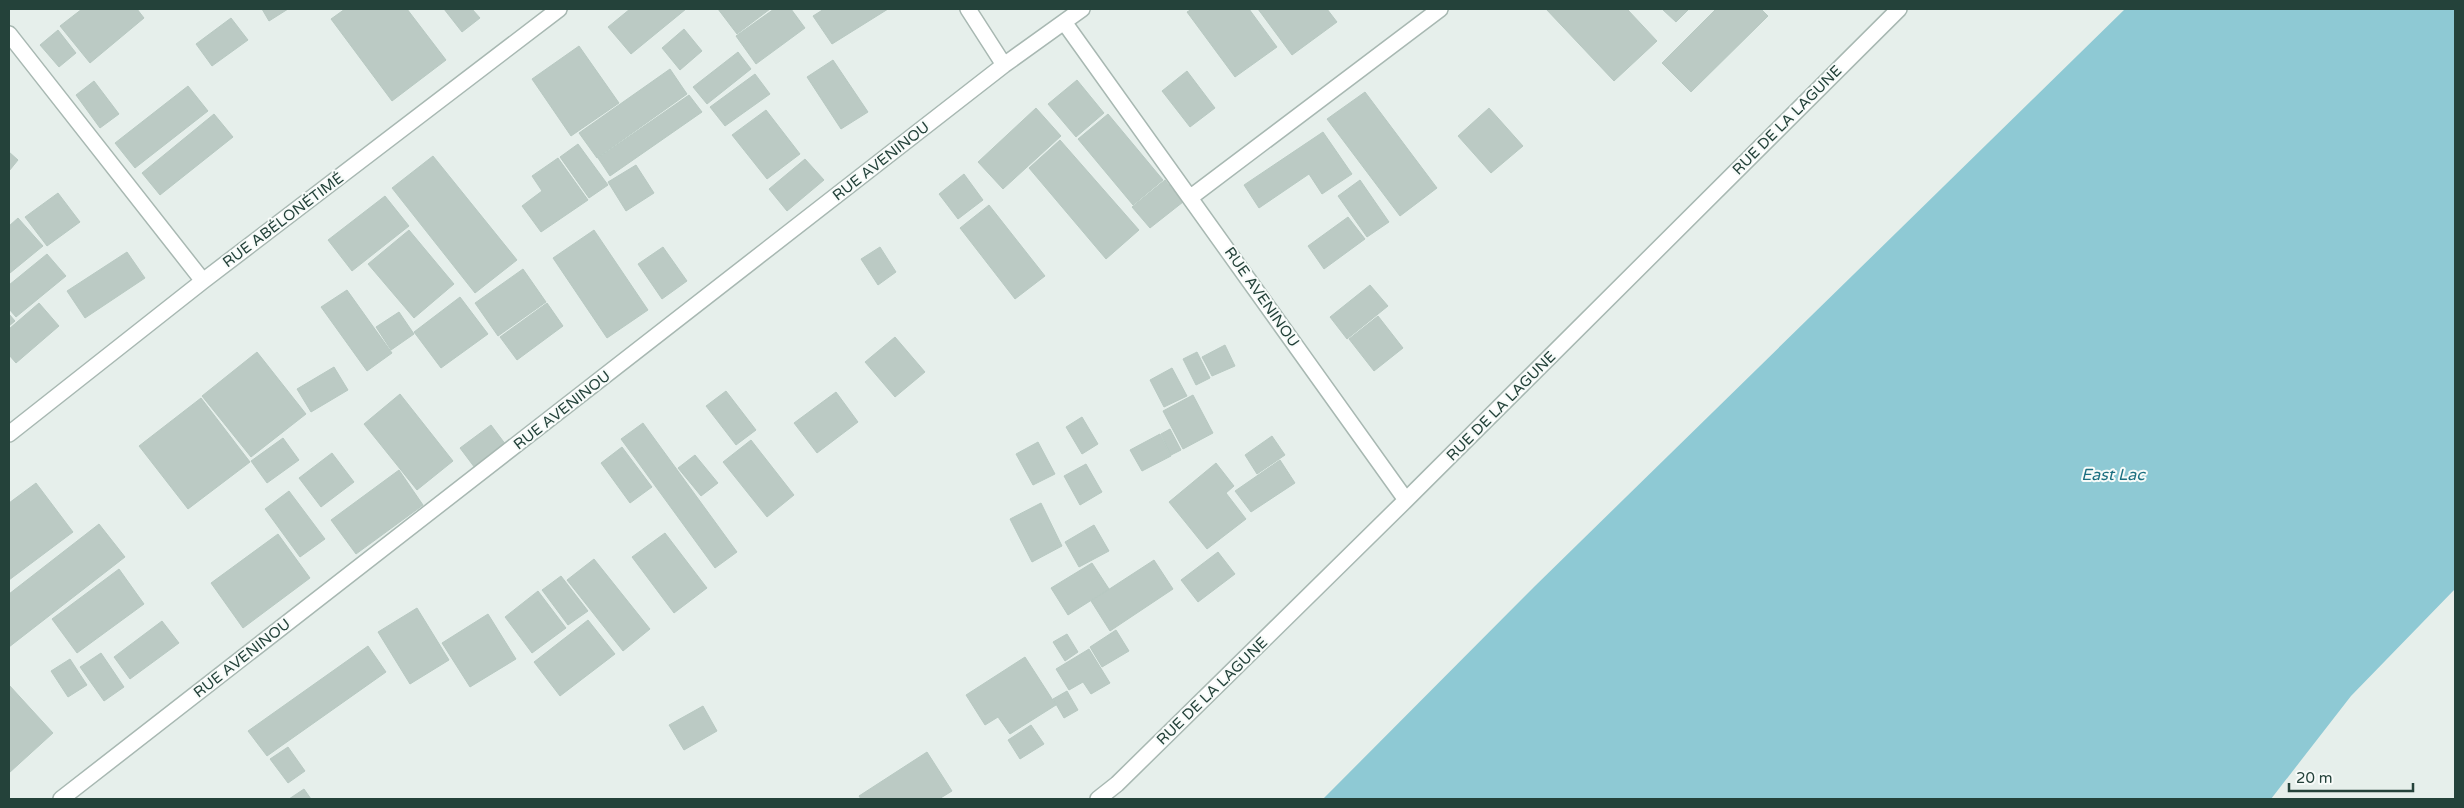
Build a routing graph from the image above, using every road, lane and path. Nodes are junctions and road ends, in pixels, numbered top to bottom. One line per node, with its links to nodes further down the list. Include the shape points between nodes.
1 (559, 9): 10 (street, RUE ABÉLONÉTIMÉ)
2 (968, 9): 8 (street)
3 (1082, 9): 6 (street, RUE AVENINOU)
4 (1440, 9): 9 (street)
5 (1898, 9): 12 (street, RUE DE LA LAGUNE)
6 (1064, 22): 8 (street, RUE AVENINOU); 9 (street, RUE AVENINOU)
7 (9, 34): 10 (street)
8 (1004, 65): 13 (street, RUE AVENINOU)
9 (1191, 197): 12 (street, RUE AVENINOU)
10 (203, 281): 11 (street, RUE ABÉLONÉTIMÉ)
11 (9, 434)
12 (1406, 500): 14 (street, RUE DE LA LAGUNE)
13 (61, 799)
14 (1098, 799)

